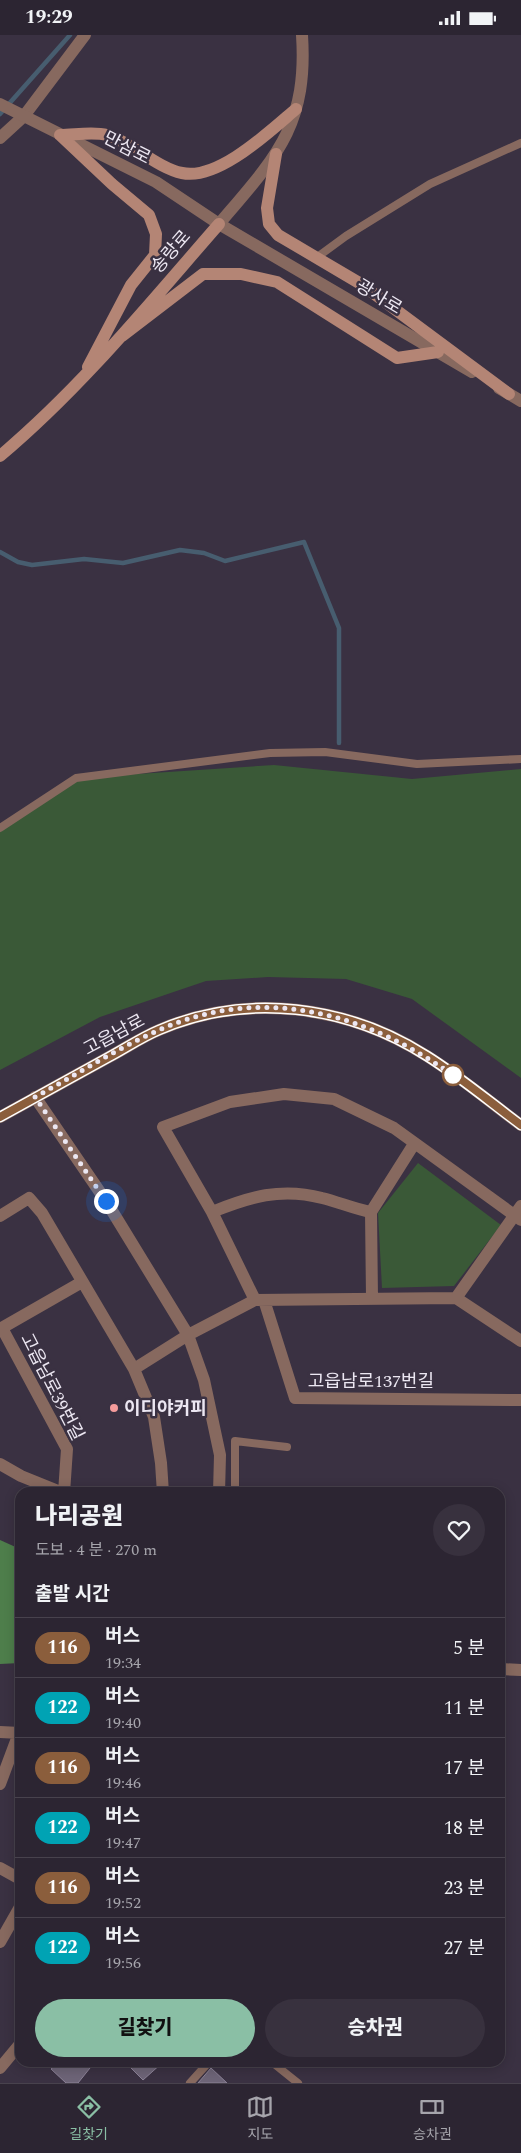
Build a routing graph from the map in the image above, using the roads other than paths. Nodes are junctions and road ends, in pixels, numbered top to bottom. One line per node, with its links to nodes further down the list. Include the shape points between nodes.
1 (85, 35): 5 (street)
2 (302, 35): 4 (street, 송랑로, via 304,65)
3 (0, 104): 5 (street, 만삼로)
4 (296, 109): 6 (main road, via 244,150 207,171 182,173 106,135); 9 (street, 송랑로, via 291,129)
5 (20, 114): 6 (street, 만삼로); 7 (street)
6 (60, 135): 10 (street, 만삼로, via 156,182); 14 (main road, via 150,215 156,234 155,255 131,285)
7 (0, 138)
8 (521, 143): 11 (lane, via 430,184)
9 (276, 154): 10 (street, 송랑로); 11 (main road, via 267,208 268,224 278,235)
10 (219, 224): 12 (main road, 송랑로); 13 (street, 광사로)
11 (316, 258): 15 (main road, via 361,284)
12 (122, 336): 13 (main road, via 203,274 241,274 277,282 397,358); 14 (main road, 송랑로)
13 (438, 352): 15 (street, 광사로)
14 (82, 379): 17 (main road, 송랑로)
15 (509, 394): 16 (street, 광사로)
16 (521, 401)
17 (0, 456)
18 (521, 759): 19 (lane, via 417,764 325,752 270,753 76,778)
19 (0, 828)
20 (35, 1097): 21 (street, 고읍남로); 22 (street, 고읍남로, via 160,1030 219,1011 265,1007 313,1010 355,1021 395,1038 427,1056); 33 (street, via 106,1201)
21 (0, 1117)
22 (521, 1125)
23 (414, 1144): 24 (street, 고읍남로137번길, via 394,1128 334,1099 284,1094 230,1101 164,1127); 25 (street); 26 (street, 고읍남로137번길)
24 (212, 1211): 25 (street, via 250,1197 288,1193 320,1197); 31 (street, 고읍남로137번길)
25 (371, 1211): 29 (street)
26 (519, 1214): 30 (street, 고읍남로137번길)
27 (0, 1215): 28 (street, via 29,1198 42,1213)
28 (82, 1281): 32 (street, 고읍남로39번길); 35 (street)
29 (372, 1298): 30 (street); 31 (street)
30 (456, 1298): 34 (street)
31 (260, 1300): 33 (street); 36 (street, 고읍남로137번길, via 295,1398)
32 (1, 1328): 40 (street, 고읍남로39번길, via 67,1449)
33 (188, 1335): 35 (street); 42 (street, via 204,1380 220,1455)
34 (521, 1341)
35 (134, 1369): 41 (street, via 154,1417)
36 (521, 1400)
37 (287, 1447): 43 (lane, via 235,1441)
38 (0, 1464): 39 (street, 고읍남로39번길)
39 (48, 1487)
40 (64, 1487)
41 (162, 1487)
42 (218, 1487)
43 (235, 1487)
44 (505, 1669): 45 (street)
45 (521, 1670)
46 (0, 1732): 47 (street)
47 (15, 1733)
48 (15, 1744): 49 (street)
49 (0, 1784)
50 (0, 1868): 51 (street)
51 (15, 1876)
52 (15, 1916): 53 (street)
53 (0, 1942)
54 (15, 2049): 57 (street)
55 (204, 2067): 58 (lane)
56 (278, 2067): 59 (lane)
57 (0, 2068)
58 (190, 2083)
59 (298, 2083)

